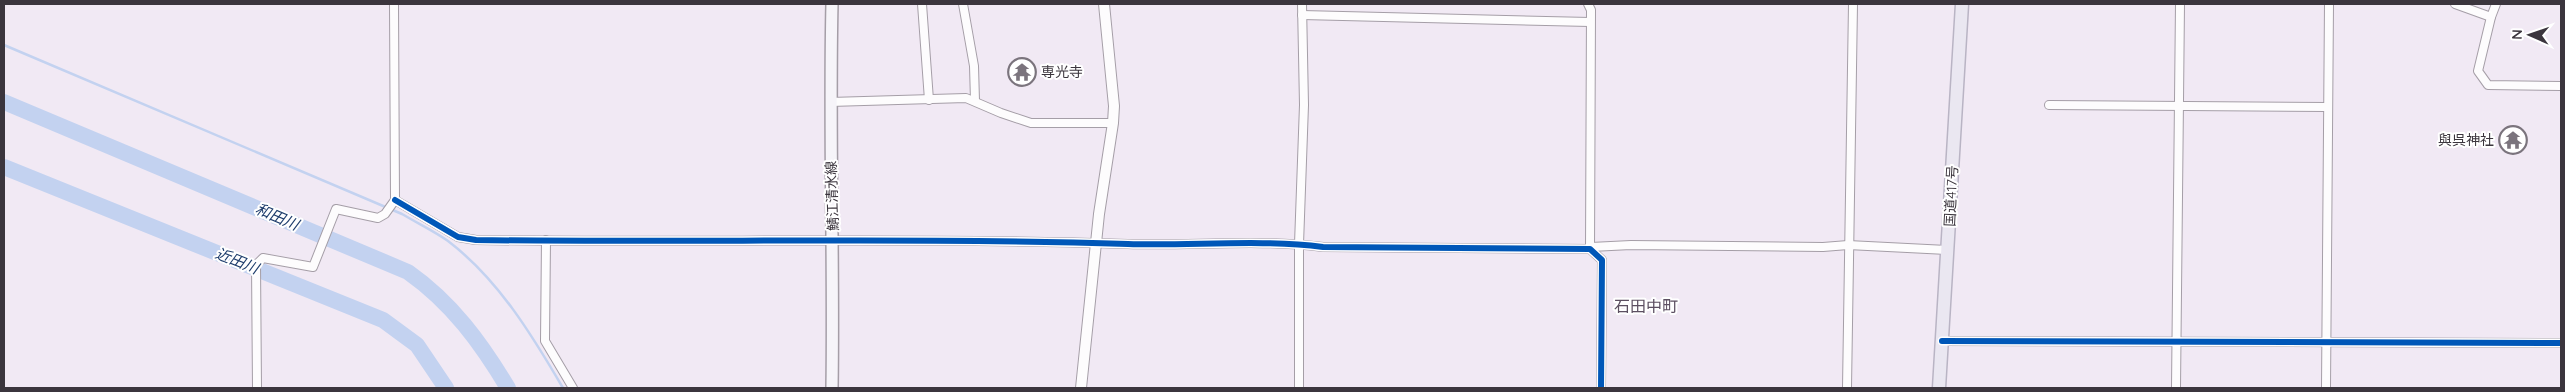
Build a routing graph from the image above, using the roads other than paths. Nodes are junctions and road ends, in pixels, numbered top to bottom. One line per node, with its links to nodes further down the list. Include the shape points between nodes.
1 (394, 4): 25 (street)
2 (832, 4): 20 (main road, 鯖江清水線)
3 (922, 4): 18 (street)
4 (963, 4): 19 (street, via 974,66)
5 (1104, 4): 24 (street)
6 (1302, 4): 14 (street)
7 (1588, 4): 16 (street)
8 (1854, 4): 30 (street)
9 (1962, 4): 32 (highway, 国道417号)
10 (2180, 4): 22 (street)
11 (2329, 4): 23 (street)
12 (2455, 4): 15 (street)
13 (2496, 4): 15 (street)
14 (1302, 15): 16 (street); 29 (street, via 1304,114)
15 (2491, 17): 17 (street, via 2478,71 2488,85)
16 (1590, 22): 31 (street)
17 (2561, 86)
18 (929, 100): 19 (street, via 966,98); 20 (street)
19 (975, 101): 24 (street, via 1031,122)
20 (830, 102): 27 (main road, 鯖江清水線)
21 (2049, 105): 22 (street)
22 (2179, 106): 23 (street); 34 (street)
23 (2327, 107): 35 (street)
24 (1113, 123): 28 (street)
25 (395, 200): 26 (street, via 458,236 476,240); 37 (street, via 378,218 336,209 313,267 262,258 256,265)
26 (546, 240): 27 (street); 38 (street, via 545,341)
27 (834, 242): 28 (street); 39 (main road, 鯖江清水線)
28 (1095, 243): 29 (street, via 1178,246); 40 (street)
29 (1299, 244): 31 (street, via 1323,247); 41 (street)
30 (1848, 245): 31 (street, via 1631,245); 32 (street); 43 (street)
31 (1590, 248): 42 (street, via 1602,260)
32 (1947, 250): 33 (highway, 国道417号)
33 (1942, 341): 34 (street); 44 (highway, 国道417号)
34 (2177, 342): 35 (street); 45 (street)
35 (2326, 343): 36 (street); 46 (street)
36 (2561, 343)
37 (257, 388)
38 (573, 388)
39 (832, 388)
40 (1082, 388)
41 (1299, 388)
42 (1601, 388)
43 (1847, 388)
44 (1939, 388)
45 (2176, 388)
46 (2326, 388)

